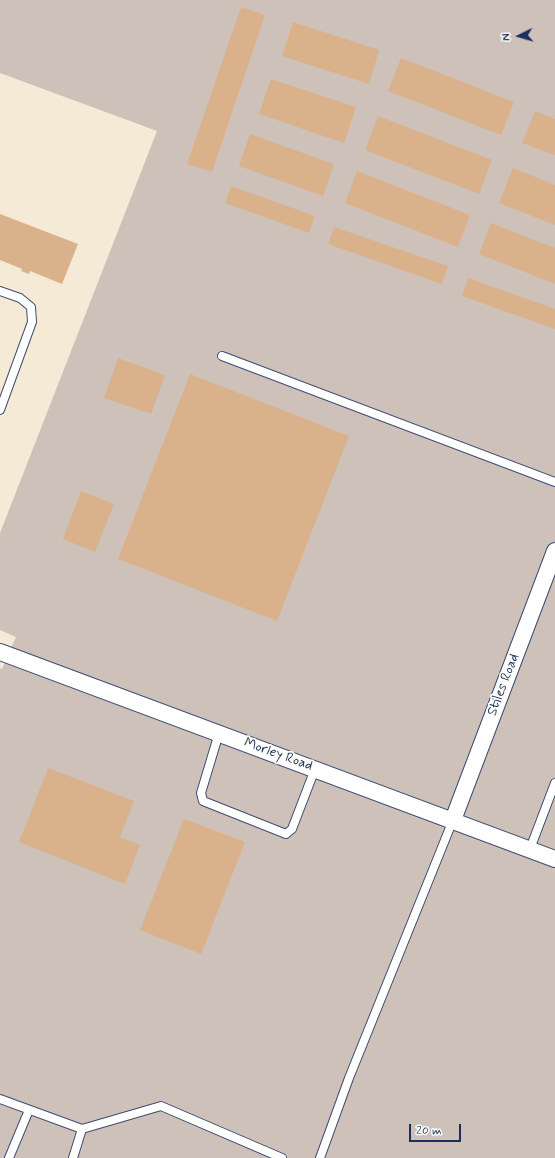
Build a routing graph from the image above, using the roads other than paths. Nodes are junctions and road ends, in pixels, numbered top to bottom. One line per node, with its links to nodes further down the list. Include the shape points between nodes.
1 (0, 291): 3 (lane, via 20,298 31,307 32,322)
2 (222, 356): 4 (lane)
3 (0, 410)
4 (555, 482)
5 (555, 551): 10 (street, Stiles Road)
6 (0, 652): 7 (street, Morley Road)
7 (219, 734): 8 (street, Morley Road); 8 (lane, via 201,794 203,801 286,834 292,828)
8 (315, 769): 10 (street, Morley Road)
9 (555, 783): 11 (lane)
10 (453, 820): 11 (street, Morley Road); 19 (lane, via 352,1071)
11 (530, 849): 12 (street, Morley Road)
12 (555, 859)
13 (0, 1099): 14 (lane)
14 (29, 1110): 15 (lane); 16 (lane)
15 (82, 1129): 17 (lane); 18 (lane, via 161,1106)
16 (9, 1158)
17 (73, 1158)
18 (282, 1158)
19 (320, 1158)

